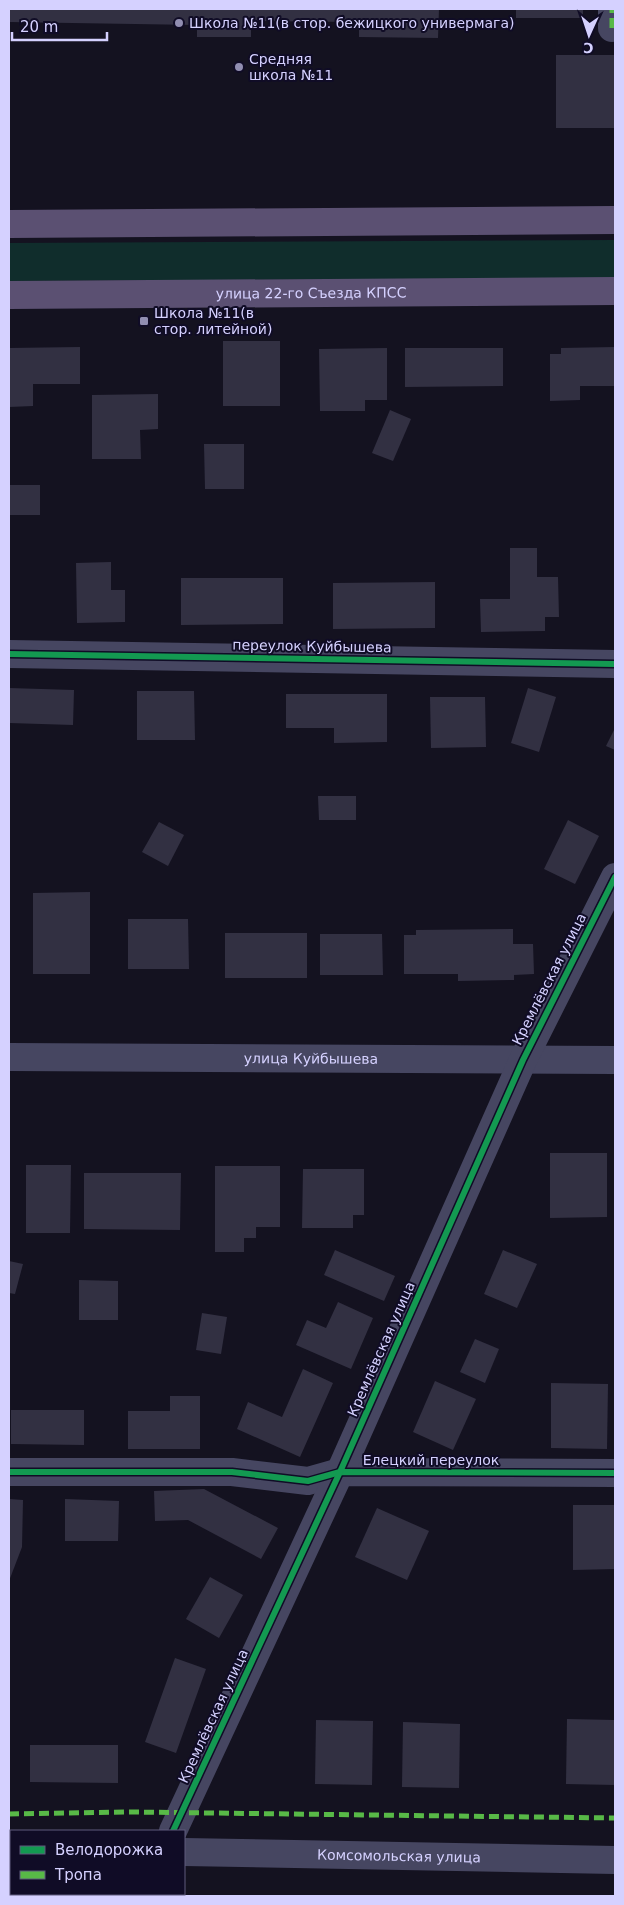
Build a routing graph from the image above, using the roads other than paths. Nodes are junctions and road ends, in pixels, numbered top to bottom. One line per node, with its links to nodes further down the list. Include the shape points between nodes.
1 (615, 220): 2 (main road)
2 (9, 224)
3 (615, 292): 4 (main road, улица 22-го Съезда КПСС)
4 (9, 295)
5 (9, 654): 6 (street, переулок Куйбышева)
6 (615, 664)
7 (615, 877): 9 (street, Кремлёвская улица)
8 (9, 1057): 9 (street, улица Куйбышева)
9 (523, 1060): 10 (street, улица Куйбышева); 12 (street, Кремлёвская улица)
10 (615, 1060)
11 (9, 1472): 12 (street, Елецкий переулок, via 232,1472 308,1481)
12 (340, 1472): 13 (street, Елецкий переулок); 14 (street, Кремлёвская улица)
13 (615, 1473)
14 (173, 1830)
15 (185, 1852): 16 (street, Комсомольская улица)
16 (615, 1860)

